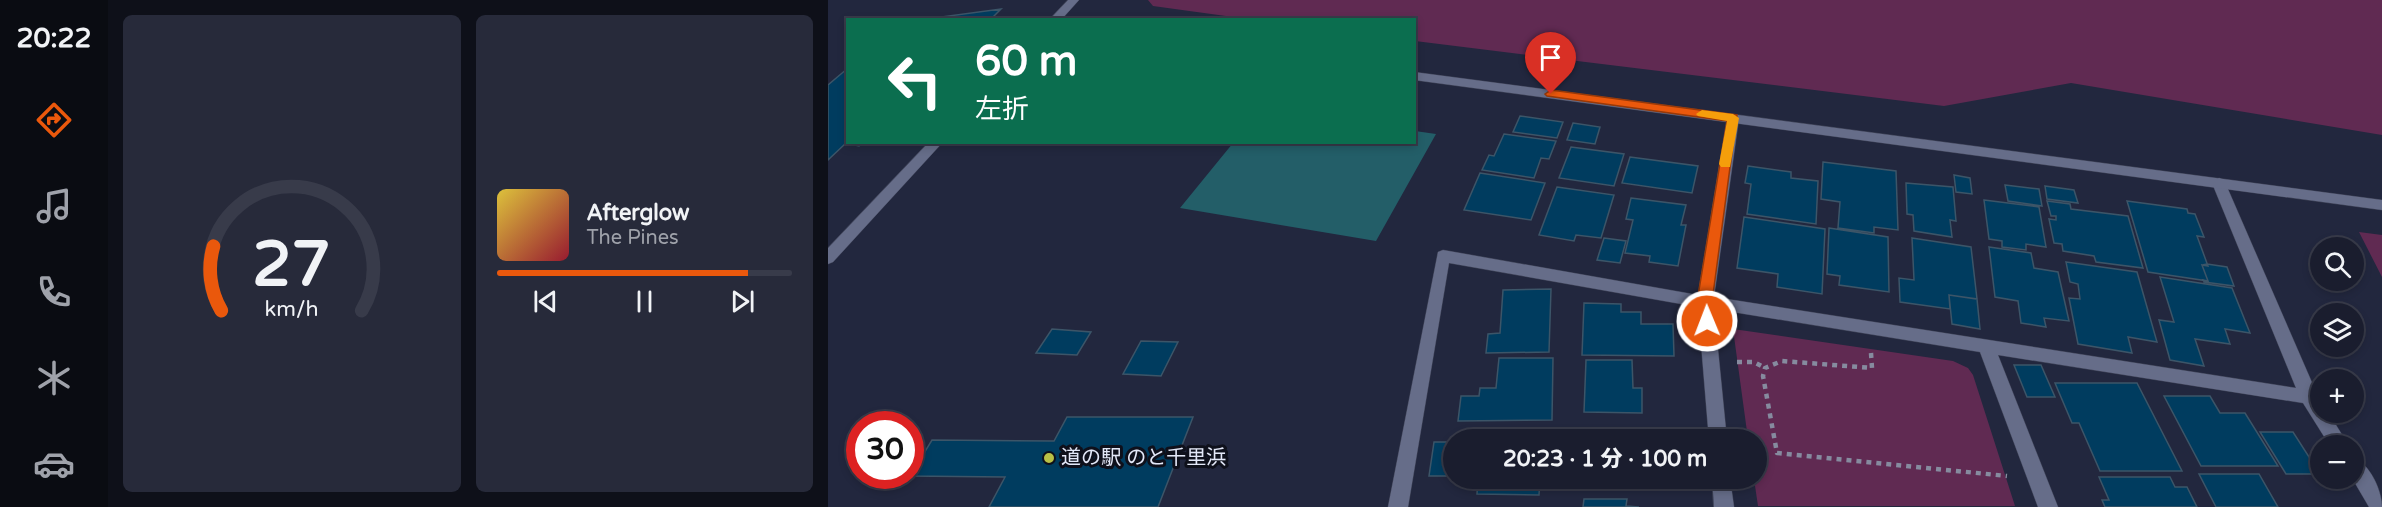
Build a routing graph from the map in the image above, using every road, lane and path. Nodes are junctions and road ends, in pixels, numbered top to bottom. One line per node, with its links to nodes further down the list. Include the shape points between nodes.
1 (1074, 0): 2 (street)
2 (1056, 18)
3 (1416, 76): 4 (street)
4 (1733, 118): 6 (street); 9 (street)
5 (935, 144): 8 (street)
6 (2219, 183): 7 (street); 12 (street)
7 (2382, 206)
8 (828, 258)
9 (1705, 302): 10 (street); 13 (street); 18 (street, via 1443,256)
10 (1986, 346): 12 (street); 20 (street)
11 (1872, 368): 15 (path, via 1804,361 1769,364 1763,376 1777,453)
12 (2308, 397): 14 (street)
13 (1717, 429)
14 (2333, 435)
15 (2013, 476)
16 (2364, 482): 21 (street)
17 (1722, 489): 19 (street)
18 (1398, 507)
19 (1724, 507)
20 (2048, 507)
21 (2380, 507)

